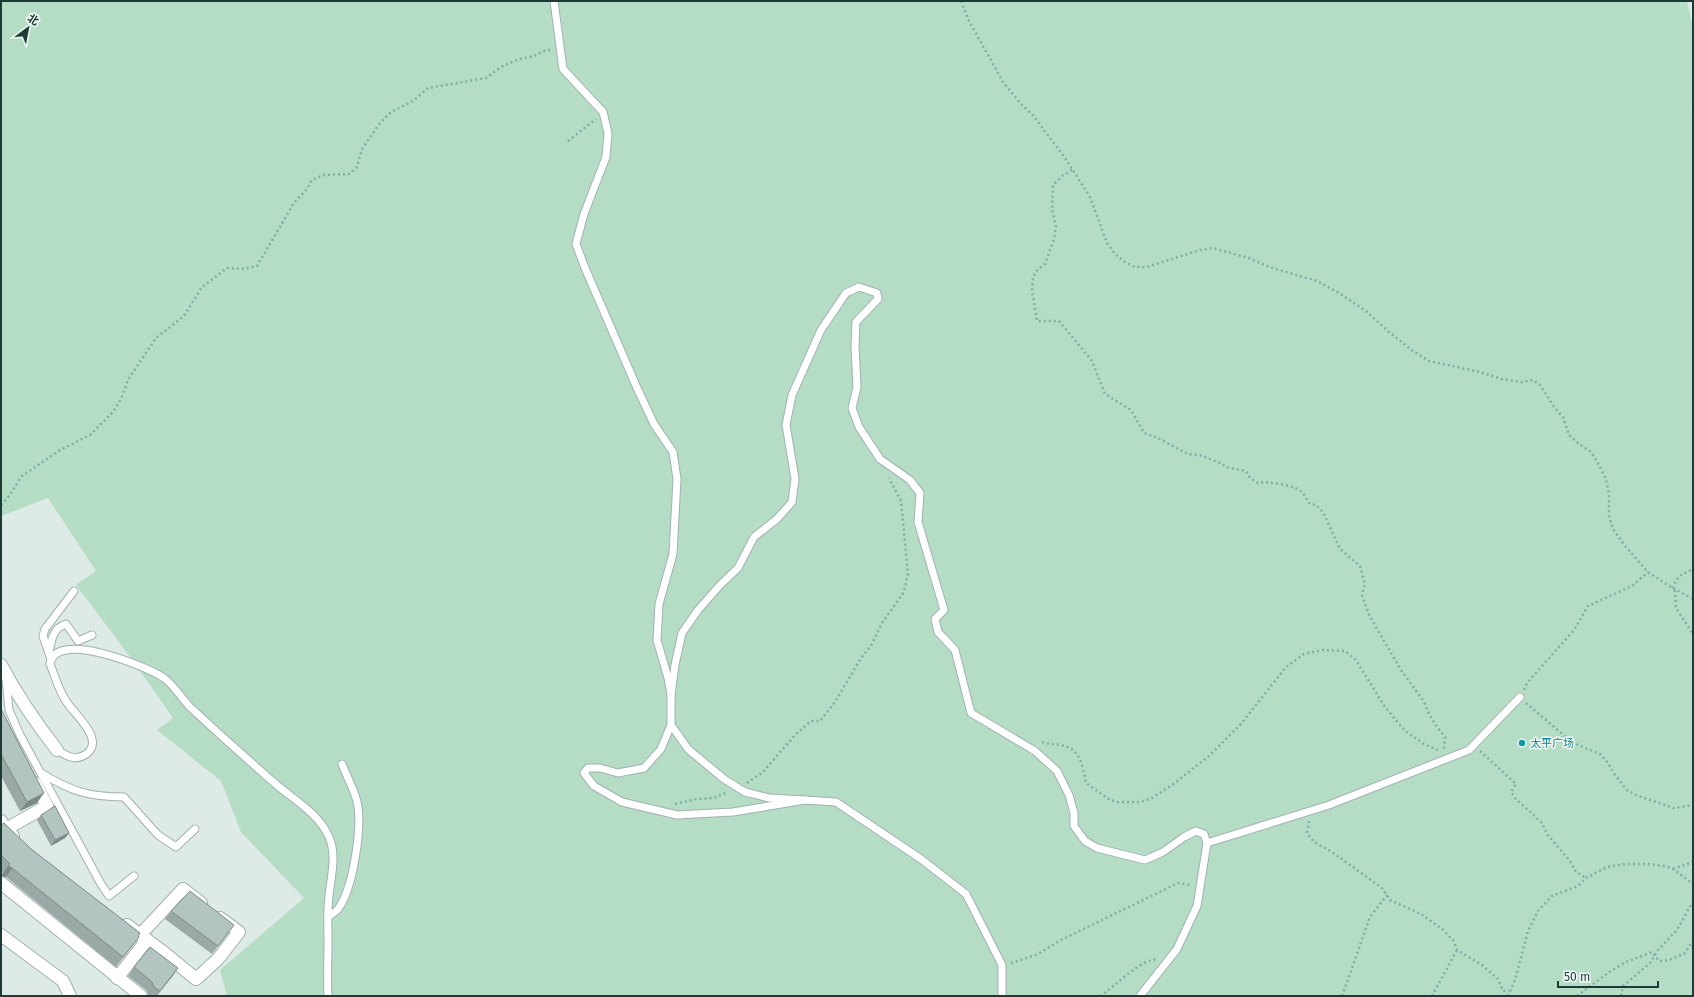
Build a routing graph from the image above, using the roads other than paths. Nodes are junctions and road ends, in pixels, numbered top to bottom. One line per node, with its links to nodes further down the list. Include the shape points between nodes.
1 (554, 1): 6 (lane, via 563,69 603,112 608,133 606,157 584,214 576,244 637,388 654,424 673,452 677,479 673,554 659,604 657,640)
2 (74, 591): 4 (lane, via 45,629 43,636)
3 (92, 635): 4 (lane, via 78,641 66,624 61,626 55,631)
4 (50, 656): 10 (lane, via 50,664 65,700 89,732 93,746 83,757 70,757); 20 (lane, via 68,649 82,649 128,662 166,679 188,706 316,817 333,848)
5 (3, 669): 10 (street); 12 (lane, via 9,710)
6 (671, 695): 9 (lane); 17 (lane, via 682,633 698,610 738,568 754,537 777,519 792,502 795,479 786,425 792,395 821,330 846,293 859,287 877,293 878,299 856,322 857,387 852,408 859,428 880,459 910,480 920,493 918,522 944,610 935,619 938,632 955,650 971,713 1034,751 1057,771 1069,795 1074,826 1085,841 1097,848 1145,860 1196,831 1204,834)
7 (1520, 697): 17 (lane, via 1469,750 1329,805)
8 (1, 716): 14 (street, via 47,806)
9 (671, 725): 13 (lane, via 688,749 746,792 769,798); 13 (lane, via 661,749 644,768 618,773 588,768 584,773 594,786 622,802 676,815 733,812)
10 (57, 750)
11 (342, 764): 20 (lane, via 356,799 359,818 357,854 345,895 338,909)
12 (40, 773): 15 (lane, via 78,792 103,797 124,797 158,835 176,847); 18 (lane, via 109,896)
13 (805, 800): 28 (lane, via 836,802 921,859 966,894 1002,965)
14 (4, 825): 16 (street)
15 (195, 829)
16 (20, 843)
17 (1207, 843): 29 (lane, via 1197,906 1176,949)
18 (134, 876)
19 (1, 883): 24 (street)
20 (328, 917): 27 (lane)
21 (121, 920): 23 (street)
22 (1, 935): 25 (street, via 63,981)
23 (144, 937): 23 (street, via 196,979 218,959 239,932 183,889); 24 (street)
24 (117, 978): 26 (street)
25 (70, 996)
26 (141, 996)
27 (328, 996)
28 (1002, 996)
29 (1140, 996)

